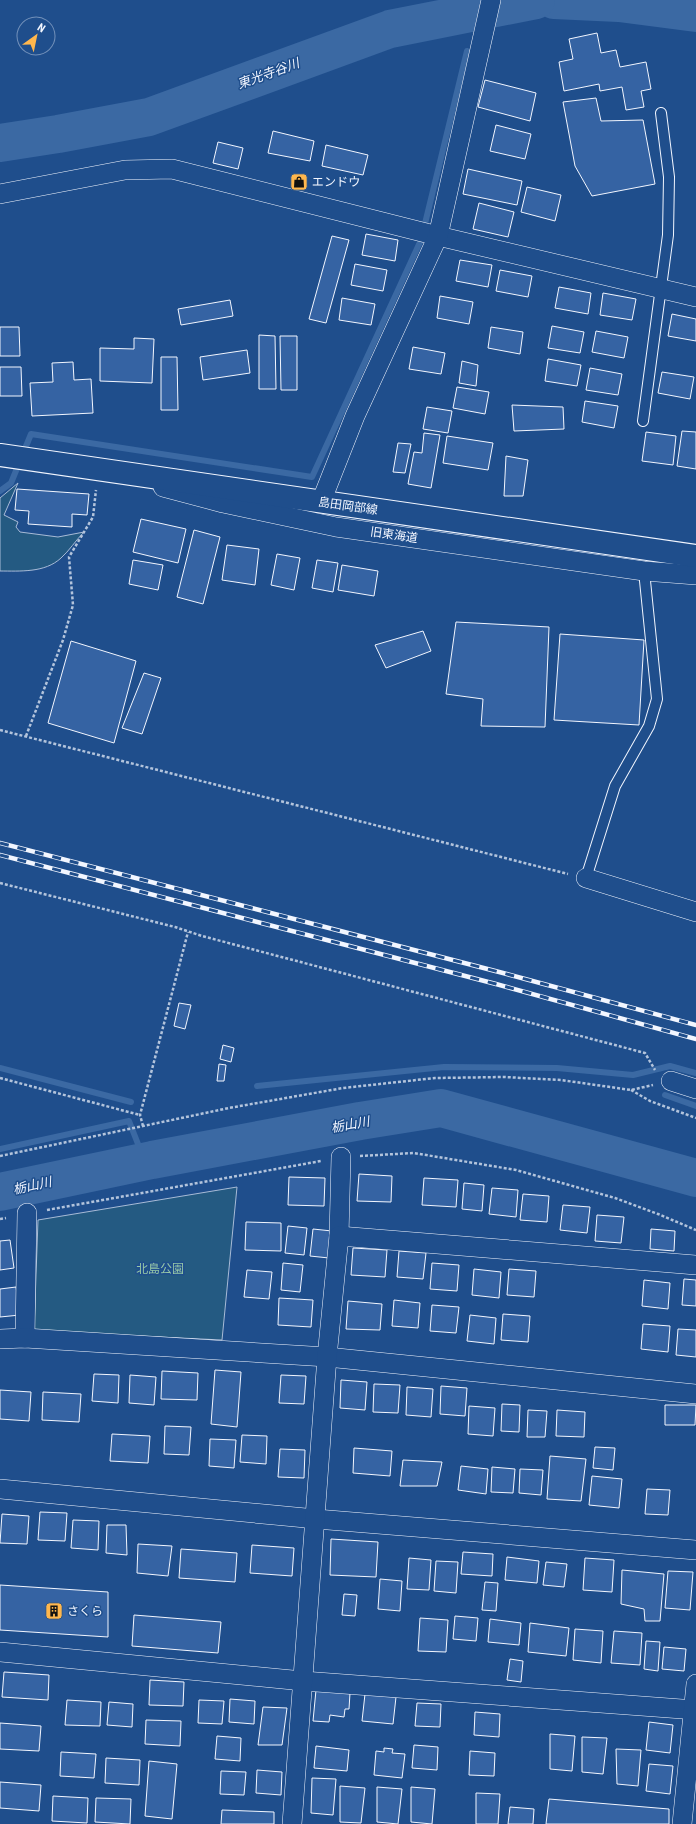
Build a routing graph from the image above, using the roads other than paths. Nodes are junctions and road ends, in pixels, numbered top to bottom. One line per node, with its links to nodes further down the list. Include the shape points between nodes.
1 (490, 0): 4 (street)
2 (661, 114): 5 (lane, via 669,185 668,235)
3 (0, 194): 4 (street, via 125,170 172,169)
4 (438, 236): 5 (street); 10 (street, via 355,416)
5 (661, 289): 6 (street); 7 (lane)
6 (696, 297)
7 (643, 421)
8 (0, 455): 9 (main road, 島田岡部線)
9 (98, 470): 10 (main road, 島田岡部線); 12 (street, 旧東海道, via 223,503 336,527)
10 (321, 502): 11 (main road, 島田岡部線)
11 (696, 556)
12 (644, 571): 13 (street, 旧東海道); 14 (lane, via 657,699 649,726 615,786)
13 (696, 575)
14 (586, 878): 15 (street)
15 (696, 912)
16 (667, 1082): 17 (street)
17 (696, 1089)
18 (341, 1157): 20 (street)
19 (27, 1213): 22 (street)
20 (339, 1236): 21 (street); 24 (street)
21 (696, 1265)
22 (25, 1338): 23 (street); 24 (street)
23 (0, 1339)
24 (327, 1357): 25 (street); 27 (street)
25 (696, 1394)
26 (0, 1489): 27 (street)
27 (316, 1519): 28 (street); 30 (street)
28 (696, 1550)
29 (0, 1652): 30 (street)
30 (303, 1681): 32 (street); 33 (street)
31 (696, 1684): 32 (street)
32 (695, 1710): 34 (street)
33 (292, 1824)
34 (682, 1824)

